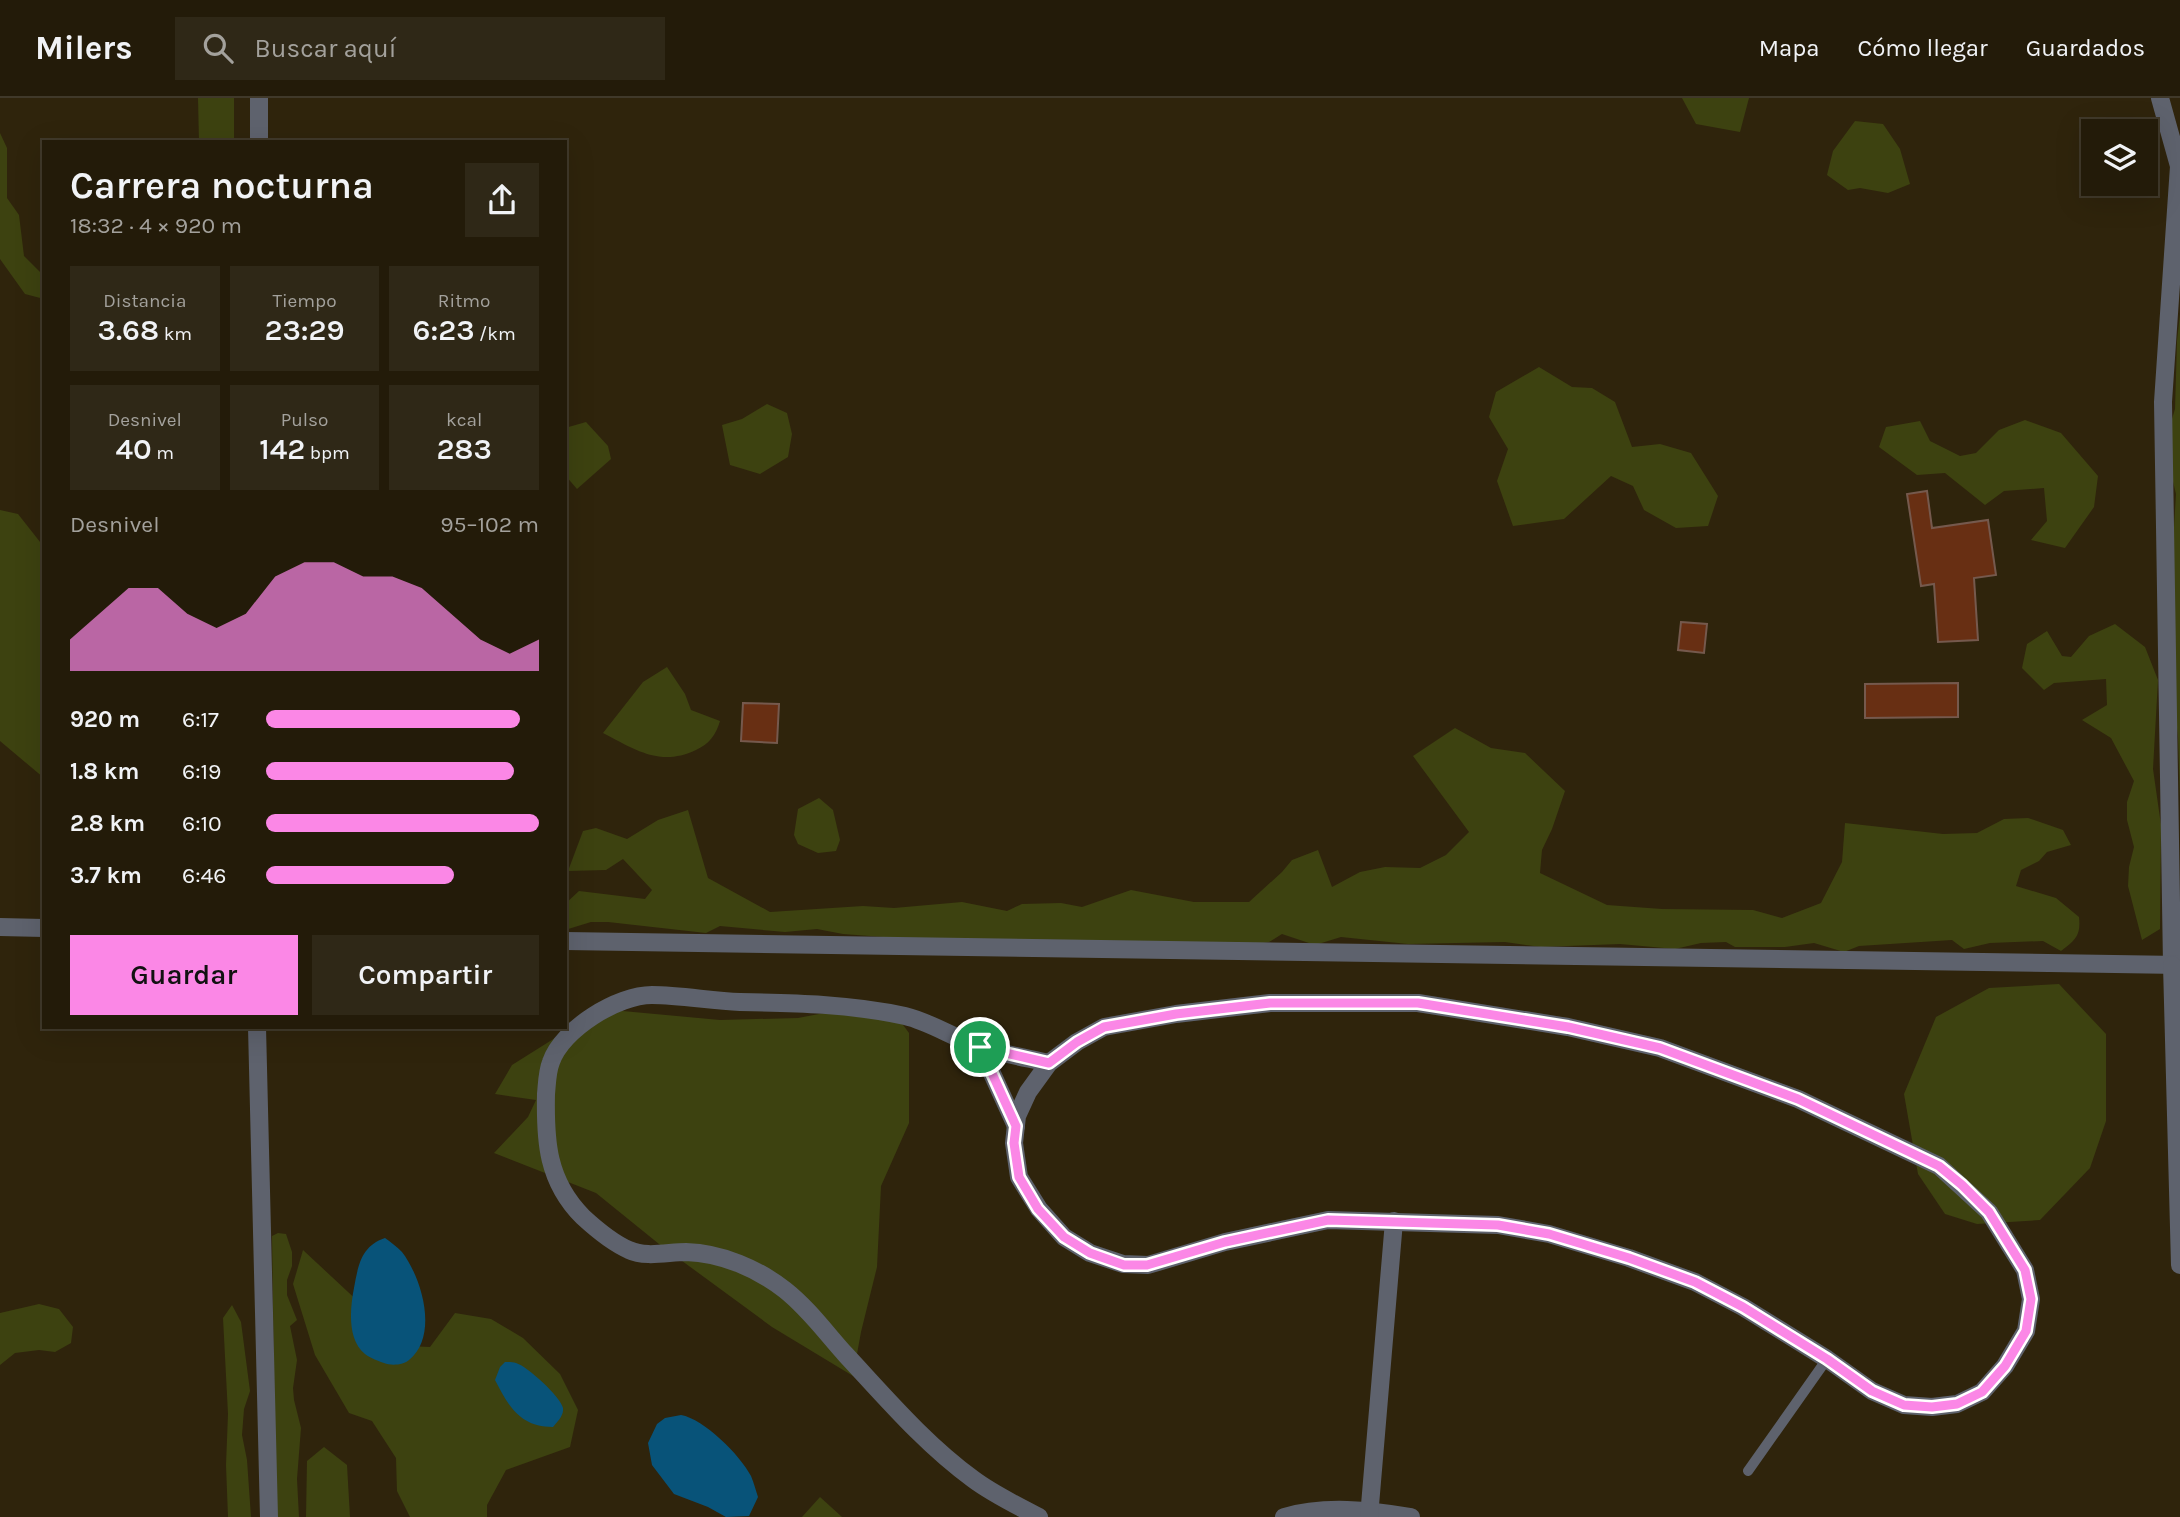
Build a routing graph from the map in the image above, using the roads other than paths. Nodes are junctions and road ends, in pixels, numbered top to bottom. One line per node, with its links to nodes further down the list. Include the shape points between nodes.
1 (259, 98): 3 (street)
2 (2160, 98): 4 (street, via 2179,166 2164,402)
3 (259, 140)
4 (2174, 723): 8 (street)
5 (0, 927): 6 (street)
6 (42, 928)
7 (567, 941): 8 (street)
8 (2176, 965): 14 (street)
9 (257, 1029): 18 (street)
10 (980, 1047): 11 (street); 12 (street); 19 (street, via 906,1016 816,1004 649,995 607,1007 562,1043 551,1061 545,1136 549,1161 562,1188 604,1234 631,1251 712,1256 765,1275 810,1313 941,1454 997,1495)
11 (1049, 1063): 12 (street, via 1028,1092); 15 (street, via 1104,1027 1176,1014 1270,1003 1418,1003 1568,1027 1660,1048 1798,1099 1939,1166 1962,1185 1989,1212 2014,1250 2025,1270 2031,1299 2026,1331 2005,1366 1982,1392 1957,1404 1904,1405 1872,1391)
12 (1016, 1126): 13 (street, via 1019,1177 1038,1209 1064,1237 1090,1253 1124,1265 1147,1265 1225,1242 1328,1220)
13 (1394, 1221): 15 (street, via 1498,1225 1549,1234 1629,1258 1695,1282); 17 (street)
14 (2180, 1265)
15 (1827, 1359): 16 (lane)
16 (1748, 1471)
17 (1370, 1514): 20 (street, via 1324,1511); 21 (street)
18 (269, 1517)
19 (1039, 1517)
20 (1284, 1517)
21 (1411, 1517)

